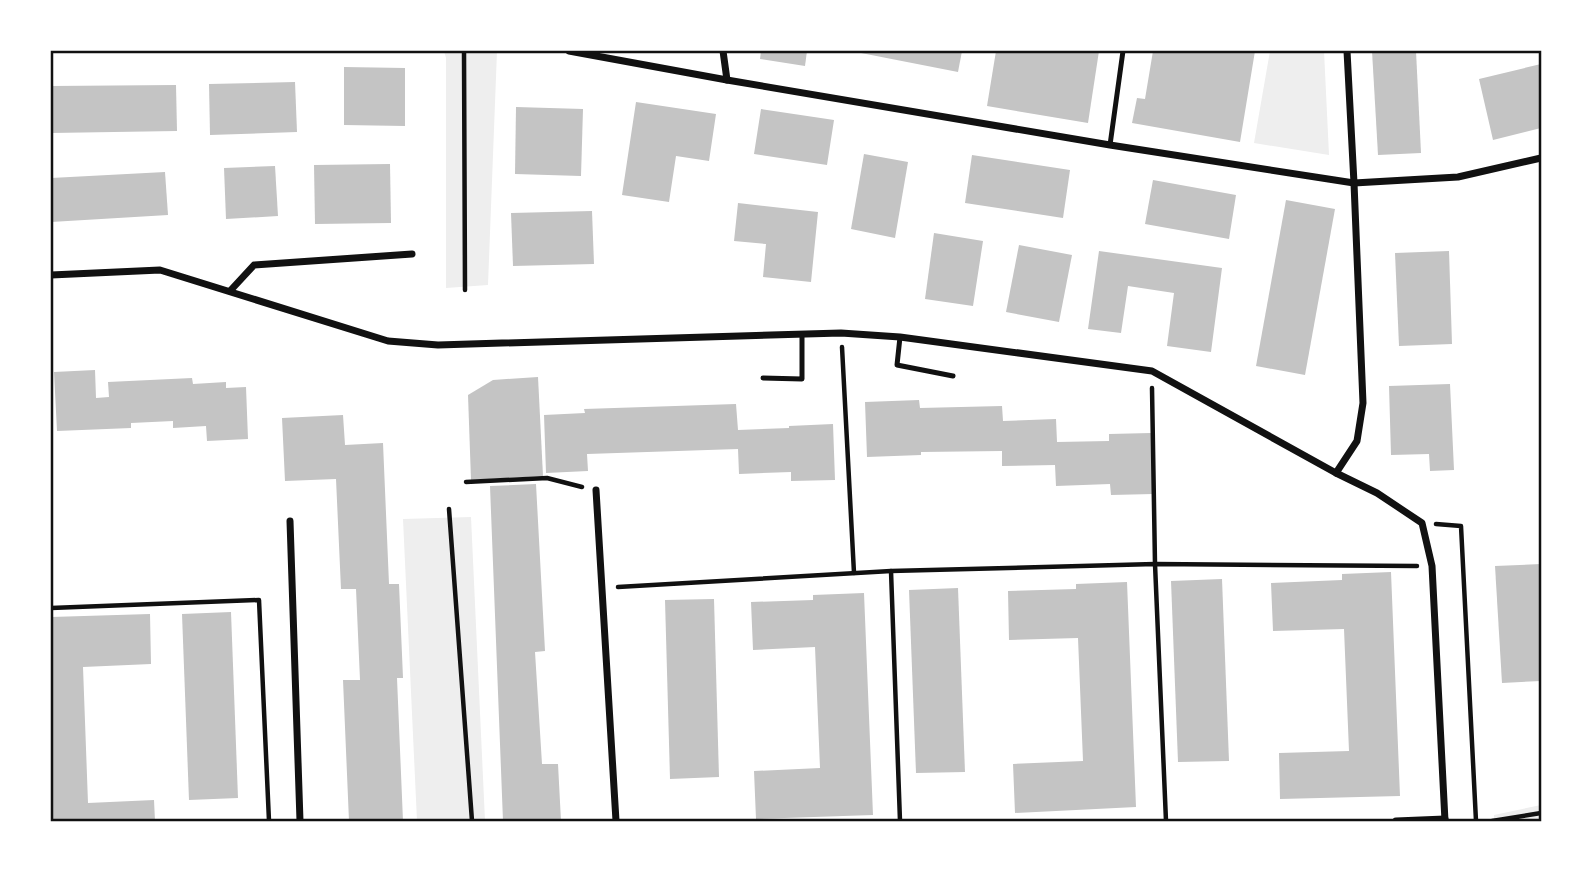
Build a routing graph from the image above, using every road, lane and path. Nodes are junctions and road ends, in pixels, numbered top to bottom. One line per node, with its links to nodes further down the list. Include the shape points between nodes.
1 (464, 51): 12 (path)
2 (569, 51): 6 (street)
3 (723, 51): 6 (street)
4 (1123, 51): 7 (lane)
5 (1347, 51): 9 (street)
6 (727, 80): 7 (street)
7 (1110, 145): 9 (street)
8 (1541, 158): 9 (street, via 1458,177)
9 (1354, 183): 20 (street, via 1363,403 1357,442)
10 (412, 254): 13 (street, via 254,265)
11 (51, 275): 13 (street, via 160,271)
12 (464, 290)
13 (230, 291): 15 (street, via 388,341 438,345)
14 (841, 333): 15 (street); 16 (street); 29 (path)
15 (802, 334): 19 (lane, via 802,379)
16 (900, 337): 17 (street); 18 (lane, via 897,365)
17 (1152, 372): 20 (street); 26 (path)
18 (953, 376)
19 (763, 378)
20 (1336, 473): 25 (street)
21 (467, 482): 22 (path, via 547,478)
22 (596, 490): 30 (street)
23 (449, 509): 36 (path)
24 (290, 521): 35 (street)
25 (1422, 523): 27 (street); 41 (path, via 1461,526)
26 (1155, 564): 27 (path); 28 (path); 39 (path)
27 (1432, 566): 33 (street)
28 (891, 572): 29 (path); 38 (path)
29 (854, 573): 30 (path)
30 (603, 587): 37 (street)
31 (51, 608): 34 (path, via 258,600)
32 (1541, 813): 42 (path)
33 (1445, 820): 40 (street)
34 (269, 821)
35 (300, 821)
36 (472, 821)
37 (616, 821)
38 (900, 821)
39 (1166, 821)
40 (1396, 821)
41 (1476, 821)
42 (1492, 821)

